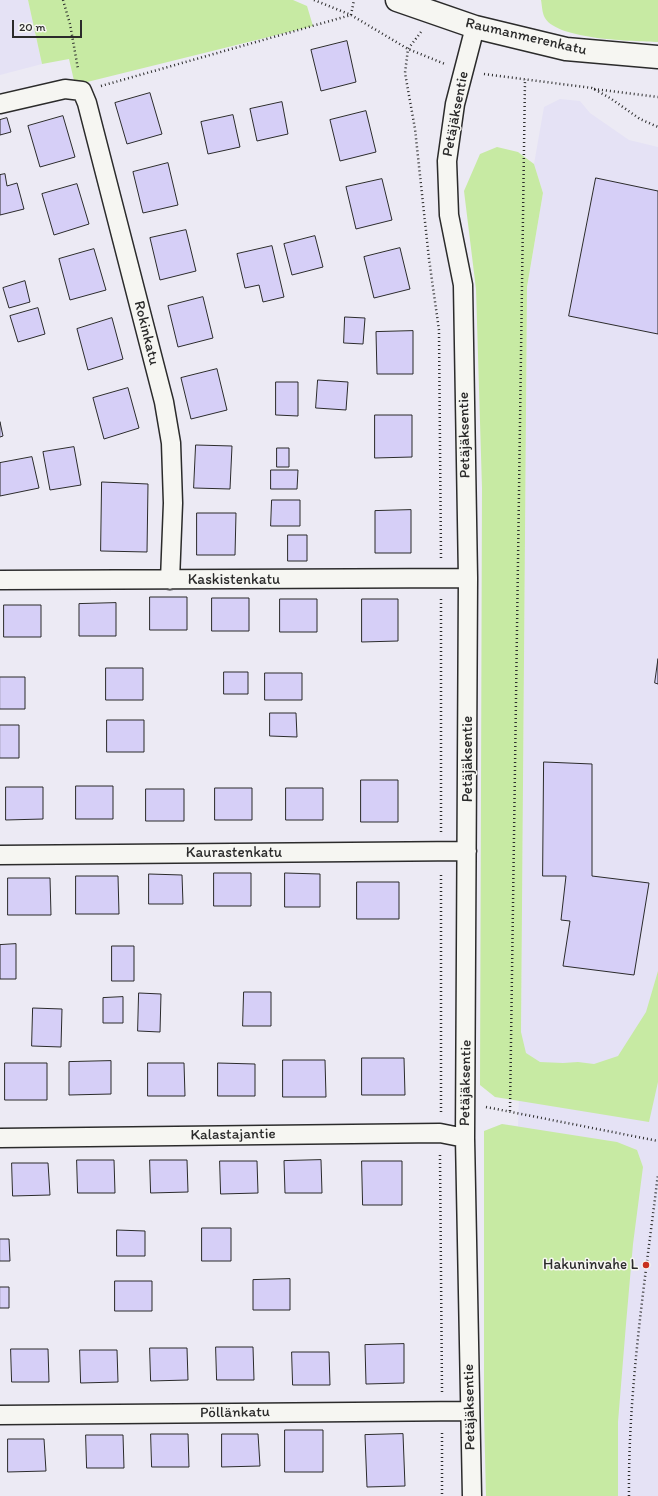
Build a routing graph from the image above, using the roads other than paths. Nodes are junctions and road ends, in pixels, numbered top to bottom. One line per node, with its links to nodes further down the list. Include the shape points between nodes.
1 (403, 1): 2 (main road, Raumanmerenkatu)
2 (475, 27): 3 (main road, Raumanmerenkatu, via 566,49); 5 (street, Petäjäksentie, via 455,104 447,161 449,215 463,285)
3 (658, 57)
4 (0, 104): 7 (street, Rokinkatu, via 65,89 82,91 87,103 164,402 171,443 173,504)
5 (468, 578): 7 (street, Kaskistenkatu); 8 (street, Petäjäksentie)
6 (0, 580): 7 (street, Kaskistenkatu)
7 (170, 580)
8 (467, 851): 9 (street, Kaurastenkatu); 11 (street, Petäjäksentie)
9 (0, 855)
10 (0, 1138): 11 (street, Kalastajantie, via 440,1133)
11 (465, 1138): 12 (street, Petäjäksentie)
12 (470, 1411): 13 (street, Pöllänkatu); 14 (street, Petäjäksentie)
13 (0, 1415)
14 (472, 1496)

